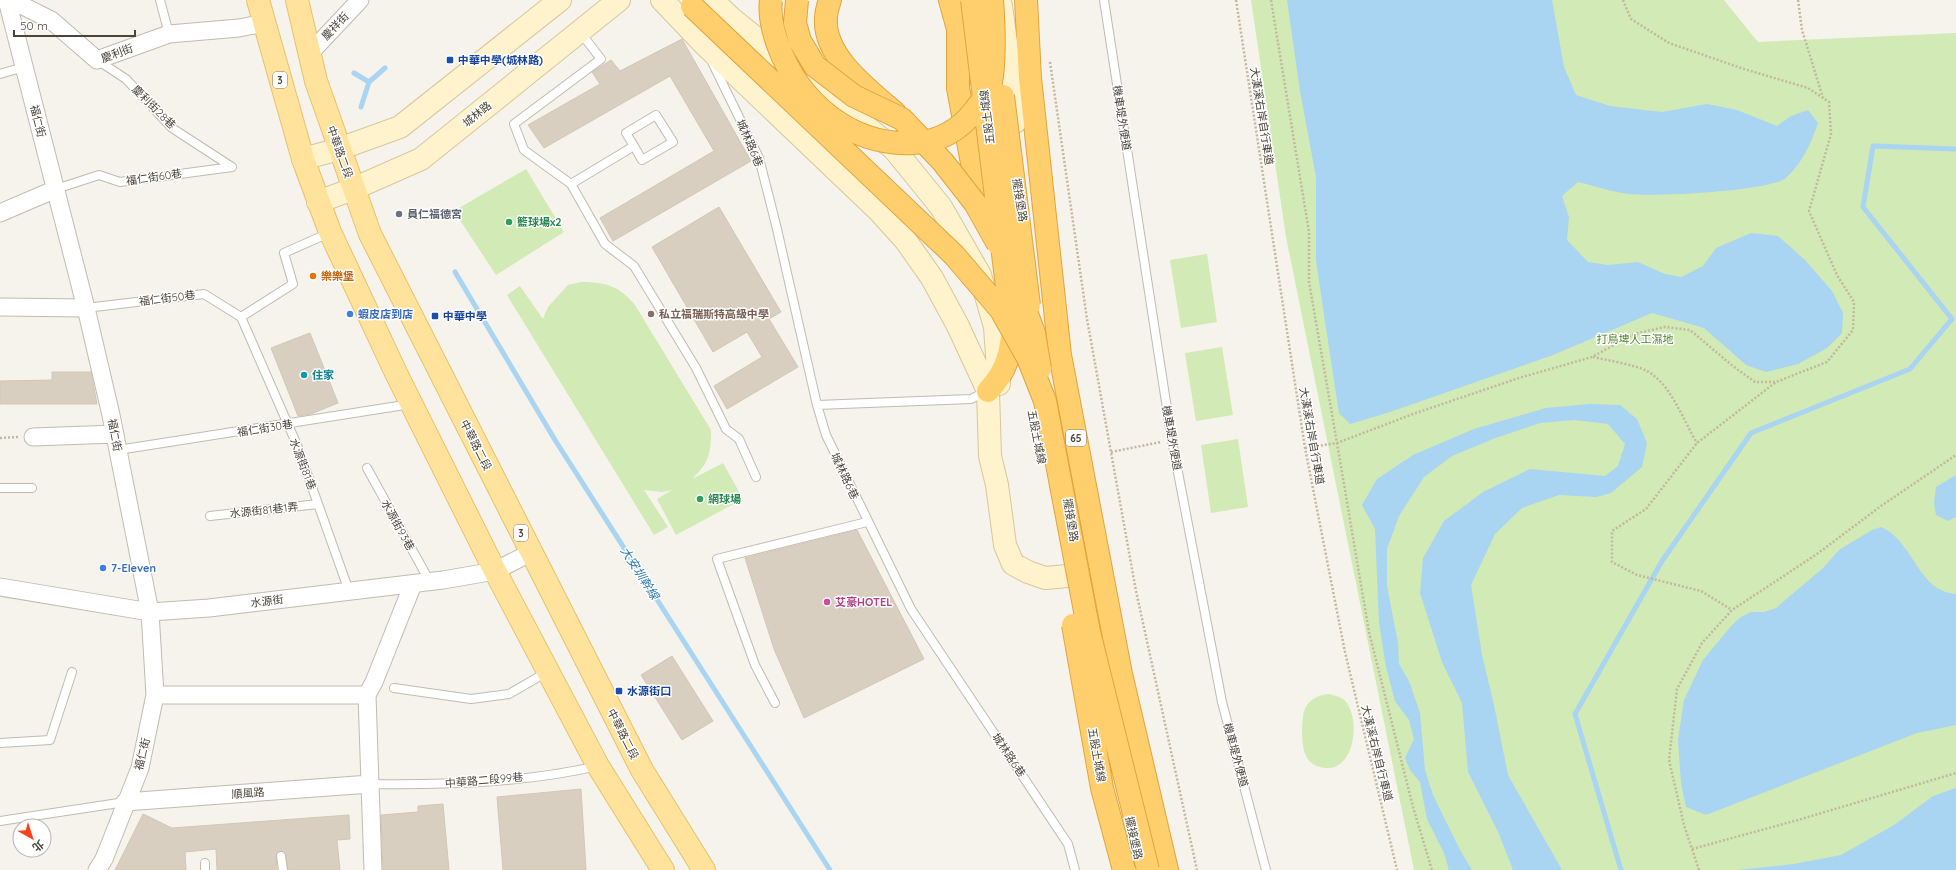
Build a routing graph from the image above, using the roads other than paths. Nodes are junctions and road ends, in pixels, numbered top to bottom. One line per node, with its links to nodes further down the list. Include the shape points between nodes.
1 (7, 0): 27 (street, 福仁街)
2 (11, 0): 26 (street, 慶利街, via 50,20)
3 (160, 0): 23 (lane)
4 (258, 0): 21 (main road, 3)
5 (297, 0): 25 (main road, 中華路二段 / 3)
6 (360, 0): 25 (street, 慶祥街)
7 (560, 0): 31 (street, via 400,127)
8 (619, 0): 22 (street, 城林路)
9 (662, 0): 24 (street)
10 (770, 0): 16 (highway, bridge, via 775,35 784,59 795,80 808,95 837,123 859,135 879,141 903,143 926,142 948,136 968,119 989,91 995,56)
11 (797, 0): 29 (highway, bridge, via 795,23 800,41 815,66 854,96)
12 (830, 0): 29 (highway, bridge, via 826,19 828,32 840,62)
13 (950, 0): 44 (highway, via 958,29 958,88 975,179 1014,325 1008,361)
14 (972, 0): 60 (highway, 五股土城線, bridge, via 1008,295)
15 (978, 0): 34 (street, 擺接堡路, via 998,111)
16 (992, 0)
17 (999, 0): 34 (street, 擺接堡路, via 1015,107); 60 (highway, bridge, via 1002,96)
18 (1026, 0): 89 (highway, 65, via 1030,78 1060,355 1121,674)
19 (1104, 0): 90 (lane, 機車堤外便道, via 1172,441 1222,702)
20 (697, 2): 44 (street, via 737,23 894,149 941,207 980,276 995,327); 45 (highway, bridge, via 954,255 1001,310 1028,358)
21 (264, 22): 23 (street, 慶利街, via 239,28); 32 (main road, 3)
22 (579, 31): 35 (lane, via 601,59 514,124 524,150); 37 (street, 城林路, via 421,159)
23 (169, 34): 26 (street, 慶利街)
24 (703, 43): 44 (street, via 878,210 906,241 932,278); 47 (lane, 城林路6巷, via 759,158)
25 (310, 53): 31 (main road, 中華路二段 / 3, via 316,81)
26 (97, 60): 33 (lane, 慶利街28巷, via 126,79 172,128)
27 (24, 66): 28 (lane); 36 (street, 福仁街)
28 (0, 74)
29 (902, 119): 45 (highway, bridge, via 942,162 975,204 1007,260 1034,332)
30 (634, 146): 30 (lane, via 642,160 673,142 656,115 626,133); 35 (lane)
31 (339, 149): 32 (street); 37 (main road, 中華路二段 / 3)
32 (303, 159): 38 (main road, 3)
33 (232, 167): 36 (lane, 福仁街60巷, via 120,182 99,175)
34 (1015, 168): 62 (street, 擺接堡路)
35 (571, 184): 53 (lane, via 605,244 634,266 696,368 726,429 739,439)
36 (56, 189): 39 (street); 42 (street, 福仁街)
37 (354, 189): 38 (street, 城林路); 59 (main road, 中華路二段 / 3, via 370,234)
38 (318, 202): 40 (main road, 3)
39 (0, 213)
40 (330, 232): 43 (lane, via 284,253 293,284); 46 (main road, 3)
41 (0, 307): 42 (street)
42 (86, 308): 43 (lane, 福仁街50巷, via 204,294); 49 (street, 福仁街)
43 (241, 317): 48 (lane, 水源街81巷)
44 (993, 385): 47 (lane, via 971,399); 62 (street, via 1002,454 997,485 1005,545 1012,564 1045,578)
45 (1045, 401): 88 (highway, bridge, via 1089,632)
46 (412, 404): 48 (lane, 福仁街30巷); 61 (main road, 3)
47 (817, 405): 58 (lane, 城林路6巷, via 826,435)
48 (288, 425): 51 (lane, 福仁街30巷); 56 (lane, 水源街81巷)
49 (115, 434): 50 (street); 51 (street, 福仁街)
50 (33, 437)
51 (118, 450): 67 (street, 福仁街)
52 (366, 468): 63 (lane, 水源街93巷)
53 (756, 477)
54 (0, 488): 55 (lane)
55 (32, 488)
56 (318, 504): 57 (lane, 水源街81巷1弄); 66 (lane, 水源街81巷)
57 (210, 516)
58 (867, 522): 73 (lane, via 717,559 755,665); 85 (lane, 城林路6巷, via 911,609 1068,844)
59 (530, 553): 61 (street, 水源街); 84 (main road, 中華路二段 / 3, via 642,770)
60 (1061, 557): 86 (highway, 五股土城線, bridge, via 1102,788)
61 (495, 570): 63 (street, 水源街); 68 (main road, 3)
62 (1079, 575): 87 (street, 擺接堡路, via 1112,743)
63 (430, 582): 64 (street, 水源街)
64 (413, 584): 66 (street, 水源街); 72 (street)
65 (0, 586): 67 (street, 水源街)
66 (349, 591): 67 (street, 水源街, via 209,608)
67 (150, 612): 71 (street, 福仁街)
68 (548, 671): 70 (lane, via 509,694 471,699); 75 (main road, 3)
69 (72, 672): 74 (lane, via 50,740)
70 (394, 688)
71 (156, 695): 72 (street); 77 (street, 福仁街, via 140,768)
72 (367, 695): 76 (street)
73 (775, 703)
74 (0, 743)
75 (598, 766): 76 (lane, 中華路二段99巷, via 570,772 464,783); 83 (main road, 3)
76 (370, 784): 77 (street, 順風路); 82 (street)
77 (126, 802): 78 (lane); 80 (street, 福仁街, via 104,859)
78 (0, 821)
79 (281, 856): 81 (lane)
80 (97, 870)
81 (283, 870)
82 (373, 870)
83 (663, 870)
84 (704, 870)
85 (1075, 870)
86 (1124, 870)
87 (1142, 870)
88 (1148, 870)
89 (1168, 870)
90 (1266, 870)

